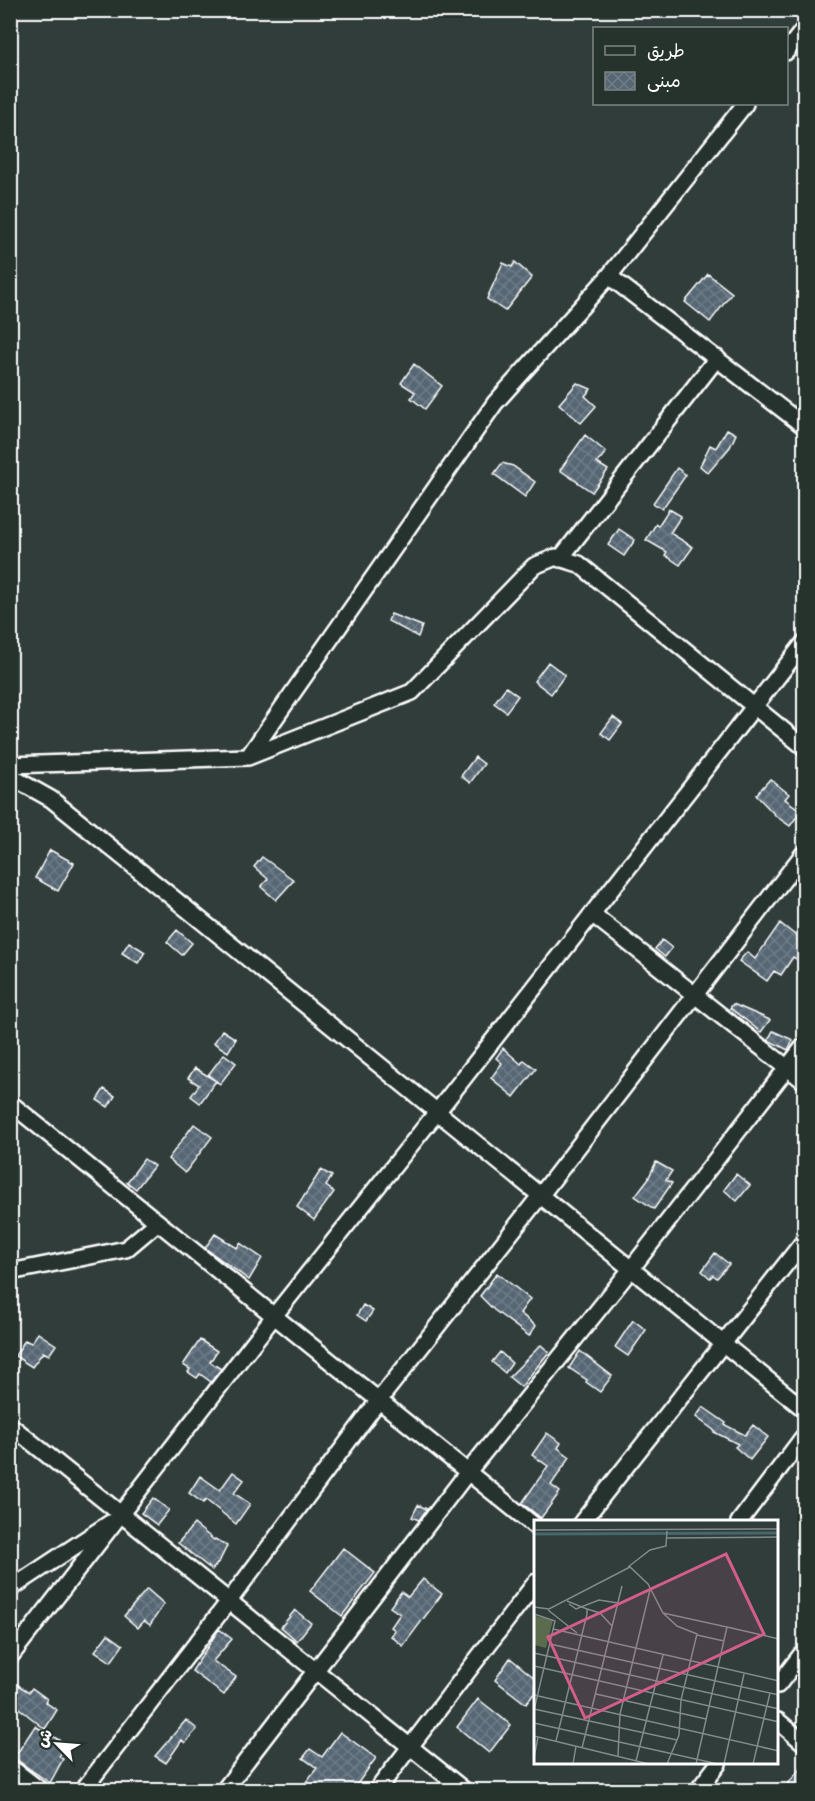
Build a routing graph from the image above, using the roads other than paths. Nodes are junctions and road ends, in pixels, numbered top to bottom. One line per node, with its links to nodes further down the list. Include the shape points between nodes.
1 (804, 29): 2 (street)
2 (788, 49)
3 (745, 105): 4 (street)
4 (609, 276): 5 (street); 11 (street, via 495,403)
5 (717, 358): 6 (street); 7 (street)
6 (804, 426)
7 (560, 559): 9 (street, via 579,564); 11 (street, via 534,566 412,692)
8 (804, 643): 9 (street)
9 (755, 706): 10 (street); 15 (street)
10 (804, 747)
11 (248, 757): 12 (street)
12 (10, 765)
13 (10, 776): 21 (street, via 51,799)
14 (804, 853): 16 (street)
15 (592, 914): 16 (street); 21 (street)
16 (695, 995): 18 (street); 22 (street)
17 (804, 1046): 18 (street)
18 (788, 1068): 19 (street); 25 (street)
19 (804, 1082)
20 (10, 1103): 23 (street)
21 (437, 1112): 22 (street); 27 (street)
22 (540, 1196): 25 (street); 29 (street)
23 (158, 1222): 26 (street, via 126,1250); 27 (street)
24 (804, 1241): 28 (street)
25 (630, 1269): 28 (street); 33 (street)
26 (10, 1272)
27 (274, 1316): 29 (street); 34 (street)
28 (724, 1345): 30 (street); 35 (street)
29 (379, 1400): 33 (street); 40 (street)
30 (804, 1409)
31 (10, 1425): 34 (street)
32 (804, 1436): 36 (street)
33 (468, 1472): 37 (street); 43 (street)
34 (122, 1515): 39 (street); 40 (street); 42 (street)
35 (584, 1520)
36 (741, 1520)
37 (534, 1525)
38 (534, 1585): 47 (street)
39 (10, 1589)
40 (229, 1601): 43 (street); 51 (street)
41 (804, 1651): 44 (street)
42 (10, 1657)
43 (317, 1672): 47 (street); 52 (street)
44 (779, 1682)
45 (779, 1723): 46 (street)
46 (804, 1743)
47 (411, 1748): 53 (street); 54 (street)
48 (717, 1765): 55 (street)
49 (10, 1767): 50 (street)
50 (40, 1791)
51 (83, 1791)
52 (224, 1791)
53 (377, 1791)
54 (464, 1791)
55 (698, 1791)

